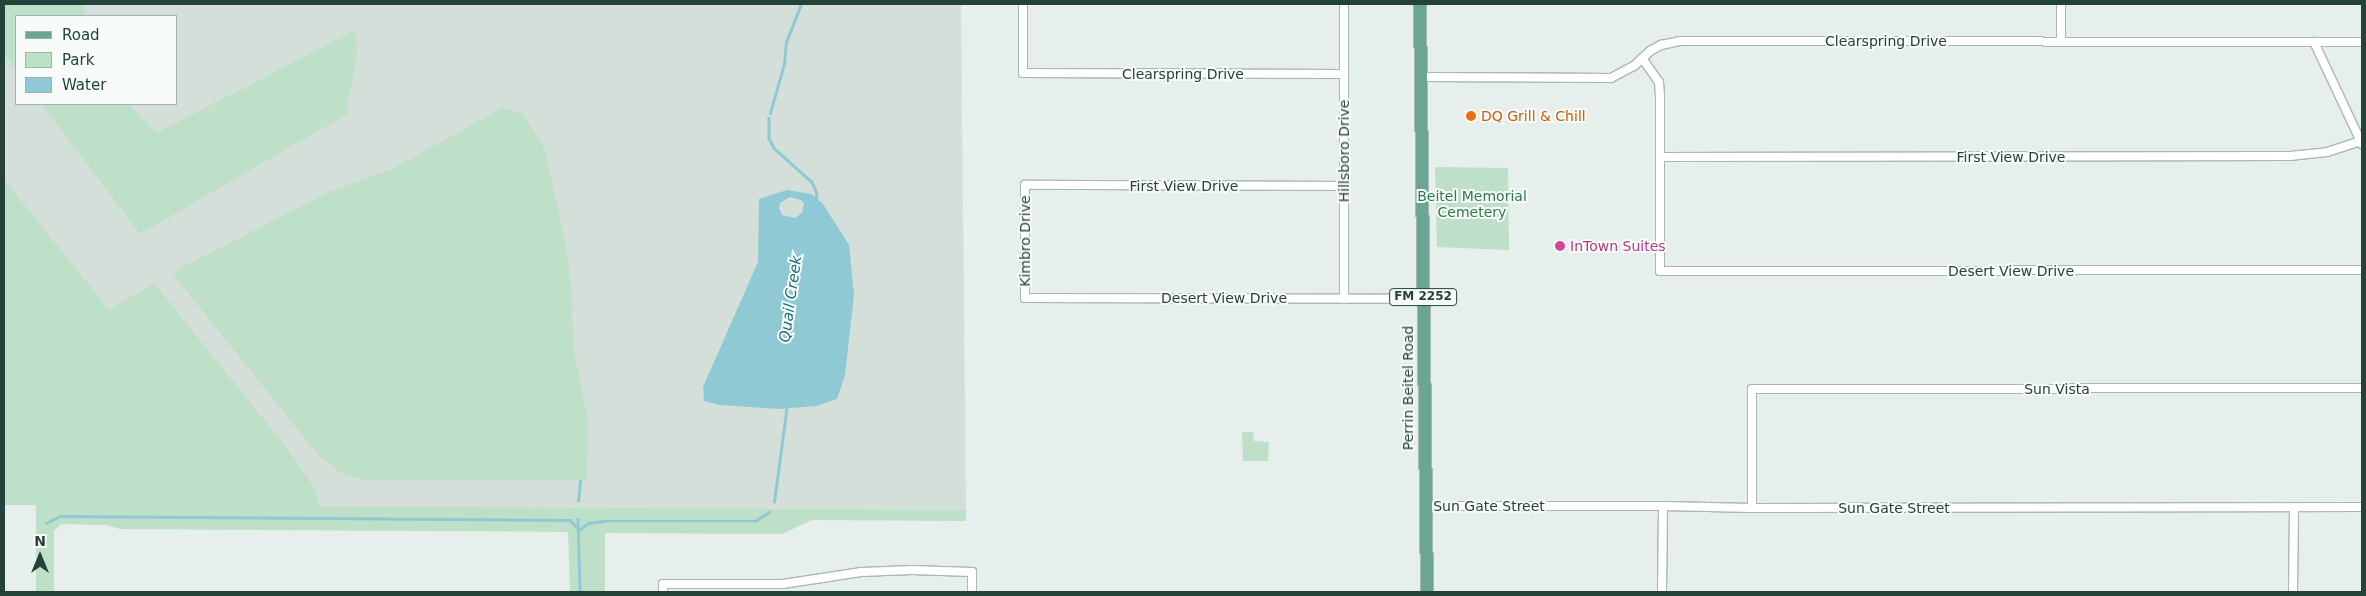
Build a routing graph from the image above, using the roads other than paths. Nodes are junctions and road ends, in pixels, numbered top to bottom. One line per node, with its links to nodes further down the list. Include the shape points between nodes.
1 (1023, 4): 9 (street, Clearspring Drive, via 1022,74)
2 (1344, 4): 9 (street, Hillsboro Drive)
3 (1420, 4): 10 (main road, Perrin Beitel Road / FM 2252)
4 (2061, 4): 5 (street)
5 (2062, 41): 6 (street, Clearspring Drive); 8 (street, Clearspring Drive, via 1680,41 1661,45)
6 (2314, 42): 7 (street, Clearspring Drive); 11 (street)
7 (2362, 42)
8 (1642, 58): 10 (street, Clearspring Drive, via 1621,74 1600,79); 12 (street, via 1659,82)
9 (1344, 74): 14 (street, Hillsboro Drive)
10 (1421, 77): 18 (main road, Perrin Beitel Road / FM 2252)
11 (2361, 143): 12 (street, First View Drive, via 2327,152 2290,156)
12 (1660, 157): 15 (street, Desert View Drive, via 1660,271)
13 (1025, 185): 14 (street, First View Drive); 16 (street, Kimbro Drive)
14 (1344, 186): 17 (street, Hillsboro Drive)
15 (2362, 270)
16 (1024, 298): 17 (street, Desert View Drive)
17 (1344, 298): 18 (street, Desert View Drive)
18 (1423, 299): 20 (main road, Perrin Beitel Road / FM 2252)
19 (2362, 388): 24 (street, Sun Vista, via 1752,389)
20 (1425, 506): 21 (street, Sun Gate Street); 27 (main road, Perrin Beitel Road / FM 2252)
21 (1663, 506): 24 (street, Sun Gate Street); 28 (street)
22 (2294, 507): 23 (street, Sun Gate Street); 24 (street, Sun Gate Street); 29 (street)
23 (2362, 507)
24 (1752, 508)
25 (663, 588): 26 (street, via 783,584 886,570 972,572)
26 (972, 592)
27 (1427, 592)
28 (1662, 592)
29 (2293, 592)

